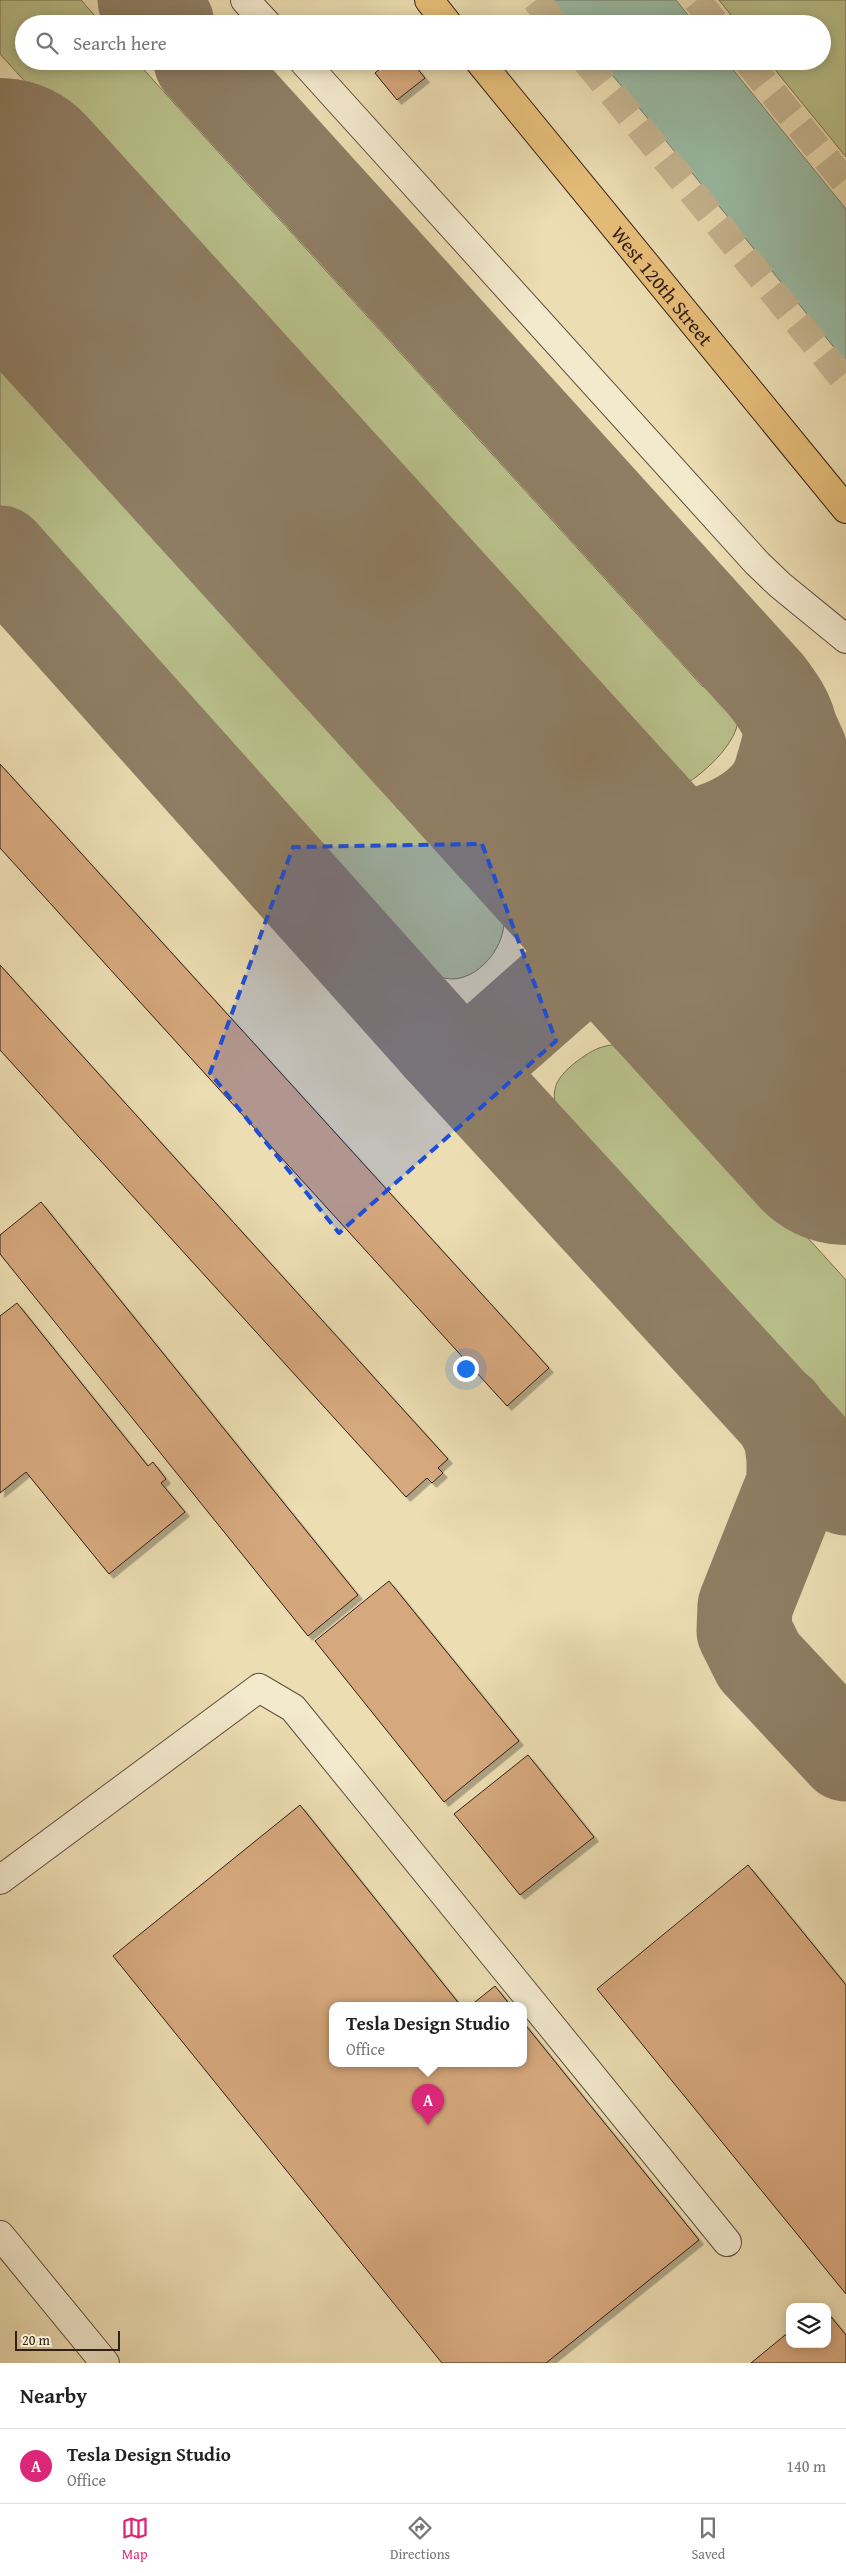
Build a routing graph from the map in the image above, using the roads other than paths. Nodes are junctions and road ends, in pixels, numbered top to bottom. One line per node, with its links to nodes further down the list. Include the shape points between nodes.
1 (245, 0): 3 (lane)
2 (429, 0): 4 (main road)
3 (259, 15)
4 (441, 15)
5 (311, 70): 8 (lane, via 758,563)
6 (486, 70): 7 (main road, West 120th Street)
7 (846, 509)
8 (846, 639)
9 (0, 1880): 11 (lane, via 259,1688 292,1708)
10 (0, 2235): 12 (lane)
11 (727, 2242)
12 (105, 2363)

